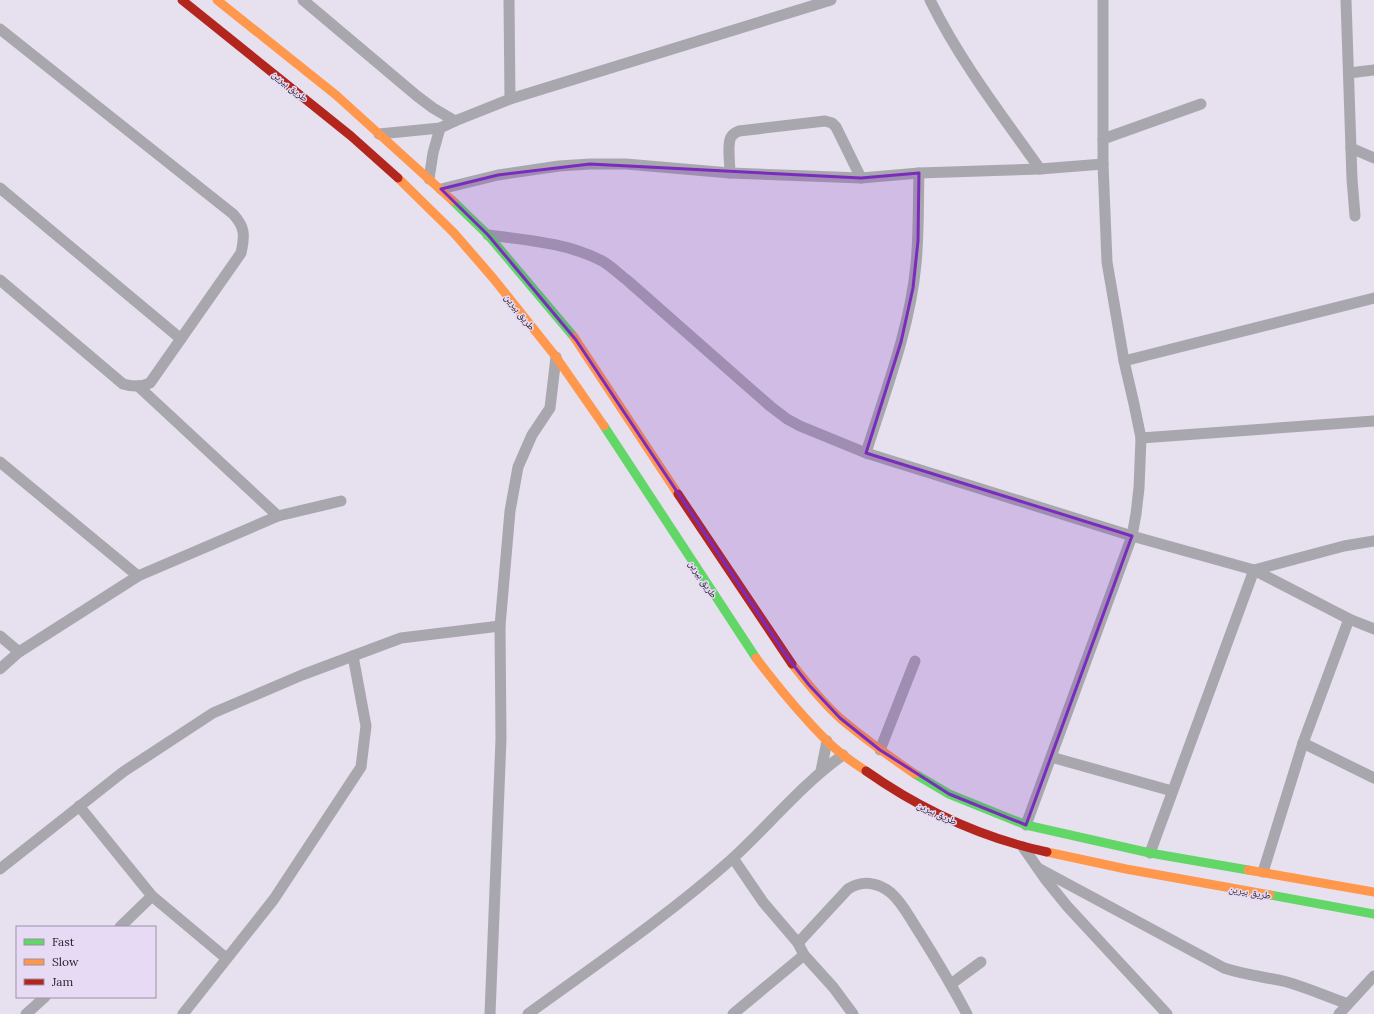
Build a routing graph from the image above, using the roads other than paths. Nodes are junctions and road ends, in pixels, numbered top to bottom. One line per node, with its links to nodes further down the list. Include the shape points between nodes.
1 (182, 0): 33 (main road, طريق بيرين, via 351,136 413,192 479,261)
2 (217, 0): 16 (main road, via 336,95)
3 (303, 0): 14 (street, via 416,96)
4 (509, 0): 12 (street)
5 (831, 0): 12 (street)
6 (930, 0): 21 (street, via 958,52)
7 (1103, 0): 17 (street)
8 (1346, 0): 11 (street)
9 (0, 29): 32 (street, via 240,222 244,240 241,253)
10 (1374, 70): 11 (street)
11 (1349, 72): 18 (street)
12 (510, 99): 14 (street)
13 (1201, 104): 17 (street)
14 (455, 120): 15 (street)
15 (440, 128): 16 (street); 25 (street)
16 (379, 134): 25 (main road)
17 (1103, 138): 20 (street)
18 (1351, 148): 19 (street); 28 (street)
19 (1374, 158)
20 (1103, 164): 21 (street); 34 (street, via 1107,262)
21 (1040, 169): 23 (street)
22 (730, 173): 24 (street); 24 (street, via 729,144 734,133 825,121 836,127); 27 (street, via 626,164 590,164 498,175)
23 (919, 173): 24 (street); 38 (street, via 918,241 913,288 901,342)
24 (862, 178)
25 (429, 179): 27 (main road)
26 (0, 188): 32 (street)
27 (441, 189): 29 (main road)
28 (1355, 216)
29 (488, 235): 38 (street, via 546,243 584,253 605,263 628,280 787,419); 56 (main road, via 576,340 787,657 840,718)
30 (0, 280): 35 (street, via 124,384)
31 (1374, 298): 34 (street)
32 (181, 339): 35 (street, via 150,383)
33 (556, 357): 47 (street, via 550,408 532,435 518,467 510,511); 54 (main road, طريق بيرين, via 756,658 779,688)
34 (1124, 361): 37 (street)
35 (138, 386): 41 (street)
36 (1374, 421): 37 (street)
37 (1140, 438): 42 (street, via 1139,488)
38 (866, 453): 42 (street)
39 (0, 462): 45 (street)
40 (341, 501): 41 (street)
41 (278, 516): 45 (street)
42 (1132, 536): 44 (street); 58 (street)
43 (1374, 541): 44 (street, via 1344,546)
44 (1254, 570): 46 (street); 61 (street)
45 (138, 576): 50 (street)
46 (1349, 619): 48 (street); 55 (street)
47 (500, 626): 51 (street, via 402,638); 84 (street, via 501,739)
48 (1374, 629)
49 (0, 636): 50 (street)
50 (19, 652): 53 (street)
51 (353, 656): 62 (street, via 213,713 123,772); 76 (street, via 366,726 361,767 274,899)
52 (915, 660): 56 (street)
53 (0, 668)
54 (827, 741): 57 (main road, طريق بيرين); 59 (street)
55 (1303, 743): 60 (street); 69 (street)
56 (880, 750): 63 (main road, via 920,778 949,794)
57 (843, 755): 59 (street); 64 (main road, طريق بيرين, via 923,807)
58 (1051, 757): 61 (street); 63 (street)
59 (821, 771): 66 (street)
60 (1374, 778)
61 (1172, 790): 65 (street)
62 (79, 806): 68 (street); 71 (street)
63 (1026, 825): 65 (main road)
64 (1024, 847): 67 (street); 72 (main road, طريق بيرين, via 1126,869)
65 (1150, 853): 69 (main road)
66 (733, 858): 74 (street, via 763,902); 85 (street, via 665,914)
67 (1038, 868): 81 (street, via 1224,968 1286,982); 89 (street, via 1067,906)
68 (0, 870)
69 (1263, 872): 70 (main road)
70 (1374, 892)
71 (152, 896): 73 (street); 76 (street)
72 (1374, 914)
73 (121, 926)
74 (798, 943): 75 (street); 79 (street, via 848,889 866,882 879,885 902,905)
75 (804, 955): 86 (street); 87 (street)
76 (226, 958): 83 (street)
77 (981, 962): 79 (street)
78 (1374, 976): 81 (street)
79 (951, 984): 88 (street)
80 (44, 998): 82 (street)
81 (1348, 1004): 90 (street)
82 (26, 1014)
83 (183, 1014)
84 (490, 1014)
85 (528, 1014)
86 (733, 1014)
87 (854, 1014)
88 (967, 1014)
89 (1167, 1014)
90 (1339, 1014)

